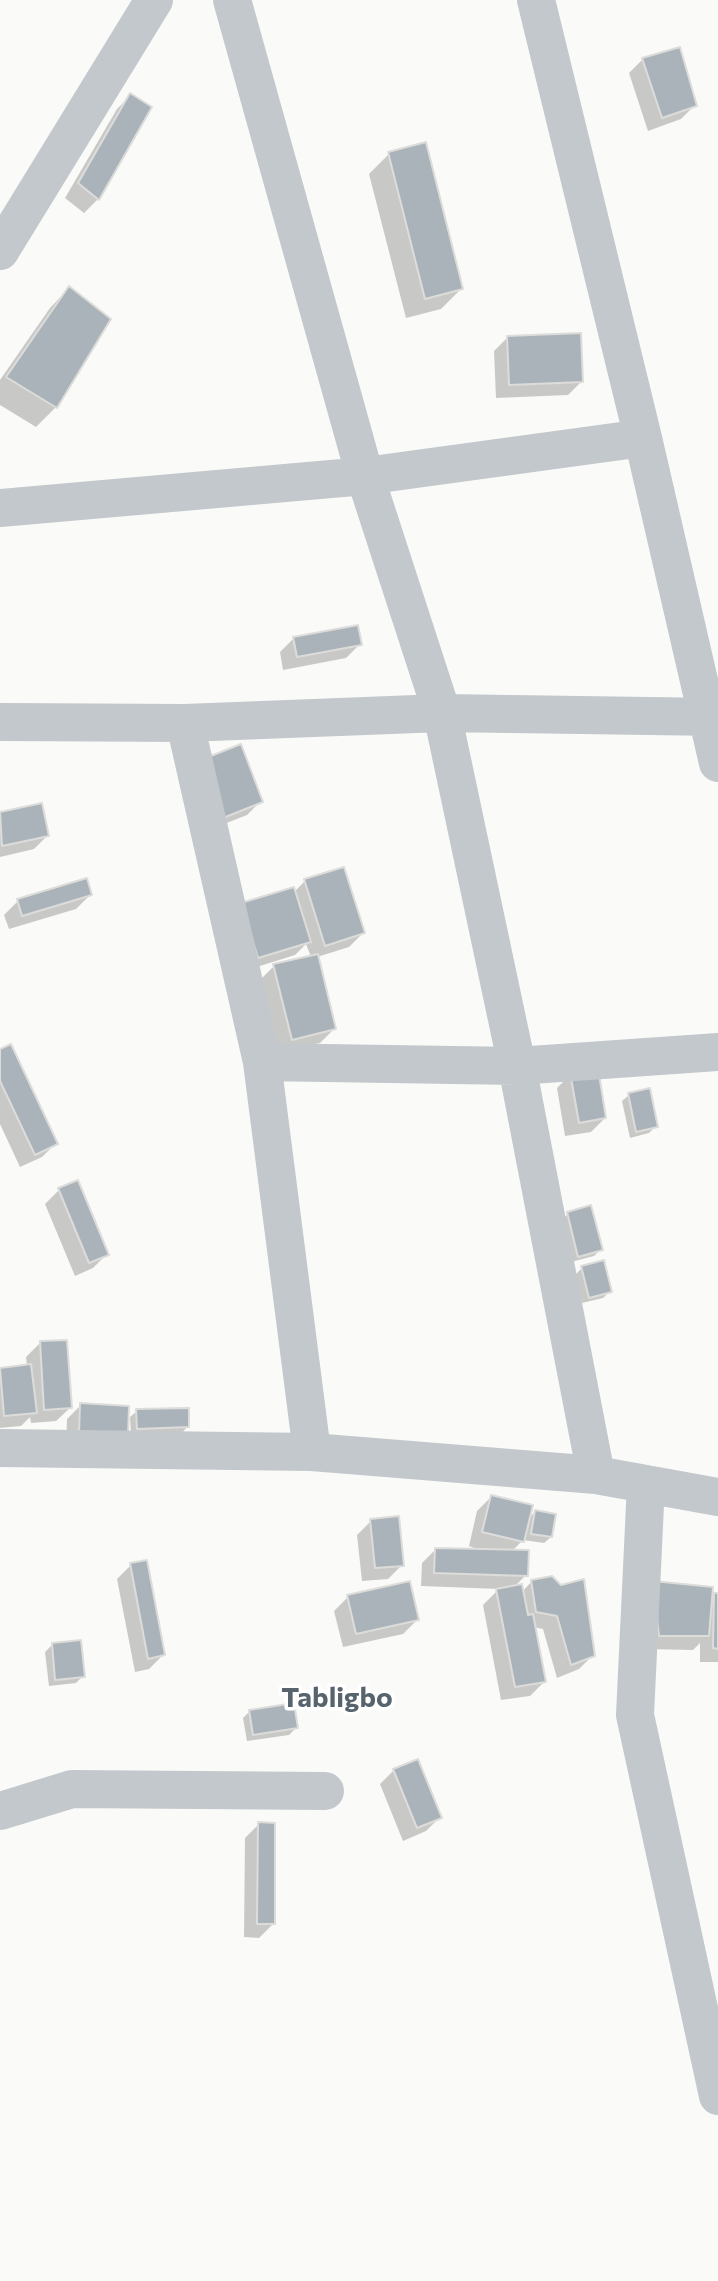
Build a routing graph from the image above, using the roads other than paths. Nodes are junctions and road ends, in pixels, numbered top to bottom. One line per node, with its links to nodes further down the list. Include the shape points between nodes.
1 (154, 0): 4 (street)
2 (232, 0): 6 (street)
3 (536, 0): 5 (street)
4 (0, 251)
5 (643, 438): 6 (street); 9 (street)
6 (365, 476): 7 (street); 8 (street)
7 (0, 508)
8 (442, 713): 9 (street); 11 (street); 15 (street)
9 (712, 717): 12 (street)
10 (0, 722): 11 (street)
11 (186, 723): 14 (street)
12 (718, 763)
13 (718, 1052): 15 (street)
14 (261, 1062): 15 (street); 17 (street)
15 (517, 1066): 18 (street)
16 (0, 1448): 17 (street)
17 (312, 1452): 18 (street)
18 (596, 1475): 19 (street)
19 (646, 1484): 20 (street); 23 (street, via 635,1715)
20 (718, 1497)
21 (325, 1791): 22 (street, via 72,1789)
22 (0, 1811)
23 (708, 2005): 24 (street)
24 (718, 2096)

